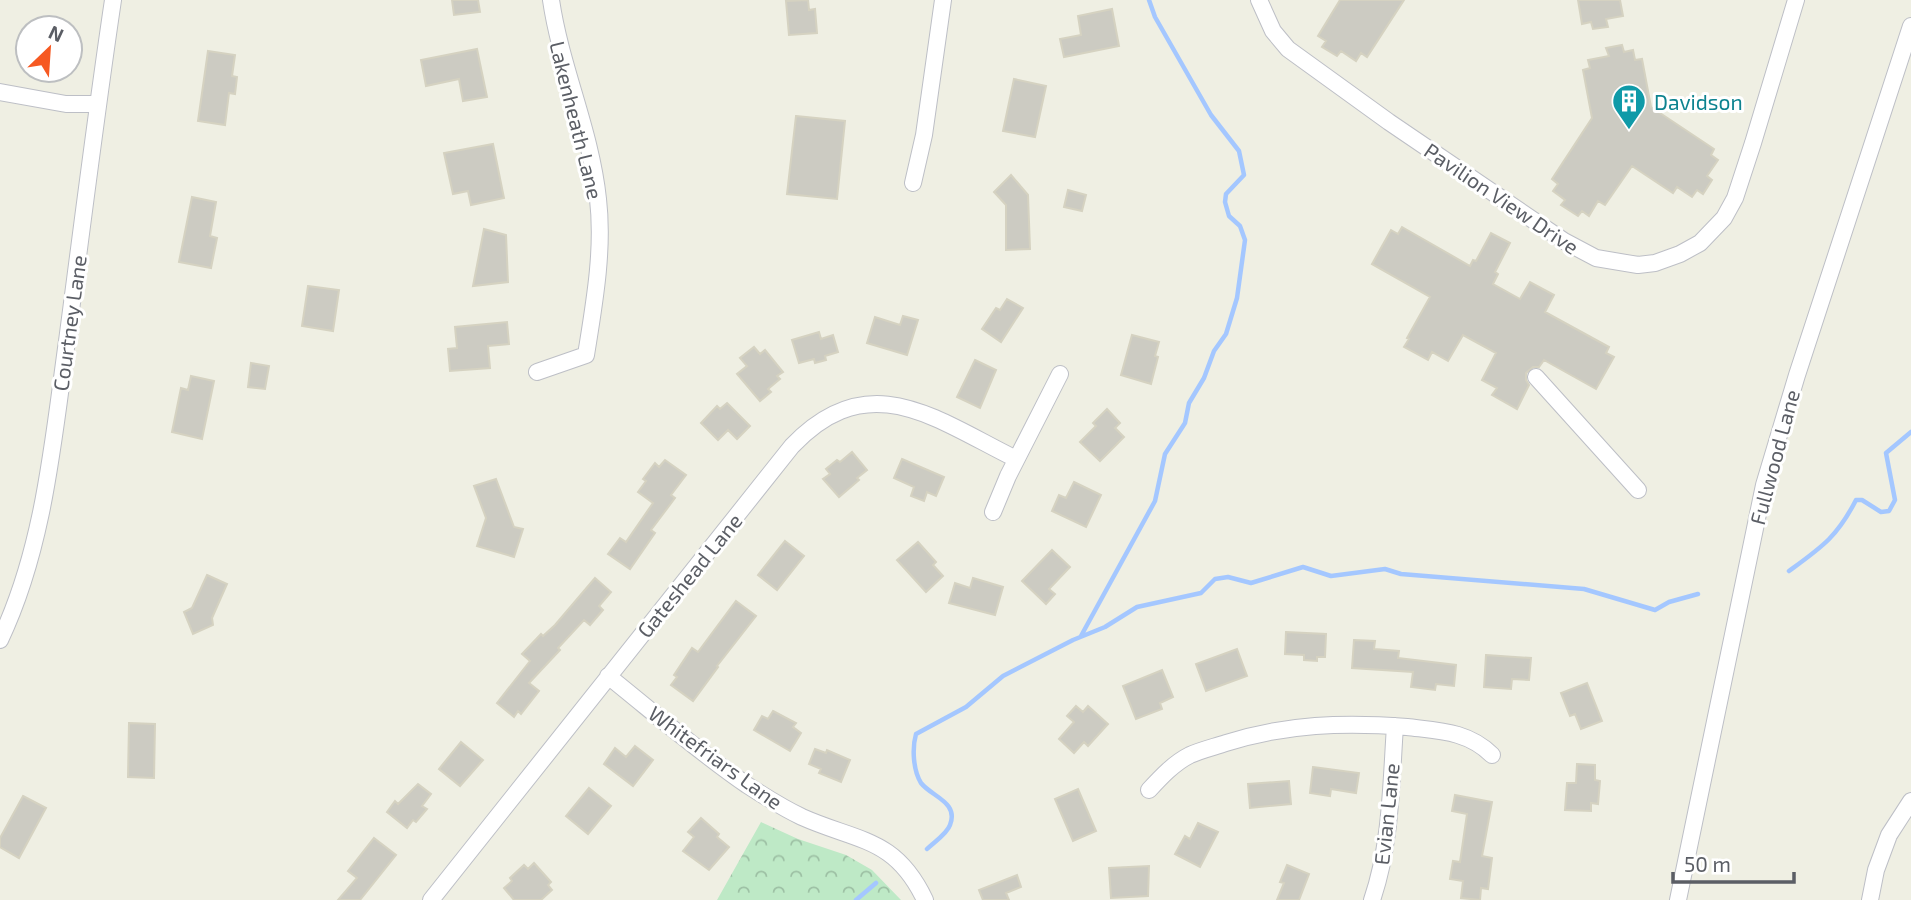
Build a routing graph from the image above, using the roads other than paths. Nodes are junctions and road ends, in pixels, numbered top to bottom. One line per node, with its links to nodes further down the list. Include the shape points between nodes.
1 (113, 0): 8 (street, Courtney Lane)
2 (551, 0): 10 (street, Lakenheath Lane, via 556,36 590,152 599,242 586,355)
3 (943, 0): 9 (street)
4 (1259, 0): 5 (street, Pavilion View Drive, via 1273,31 1288,49 1389,122 1563,241 1596,258 1638,265 1680,254 1700,243 1724,218 1753,144)
5 (1796, 0)
6 (1911, 26): 25 (street, Fullwood Lane, via 1764,485)
7 (0, 92): 8 (street, via 66,104)
8 (98, 104): 16 (street, Courtney Lane, via 42,501 25,579)
9 (913, 183)
10 (537, 372)
11 (1060, 374): 13 (street)
12 (1536, 377): 14 (street)
13 (1016, 459): 15 (street); 17 (street, Gateshead Lane, via 914,410 862,404 832,413 792,446)
14 (1638, 490)
15 (993, 512)
16 (0, 640)
17 (608, 676): 22 (street, Gateshead Lane); 23 (street, Whitefriars Lane, via 774,802 884,849 910,874)
18 (1395, 726): 19 (street, via 1462,734); 20 (street, via 1337,723 1257,733 1190,755); 24 (street, Evian Lane, via 1385,844)
19 (1492, 755)
20 (1149, 790)
21 (1911, 801): 26 (street, via 1889,835)
22 (431, 900)
23 (925, 900)
24 (1371, 900)
25 (1678, 900)
26 (1870, 900)

